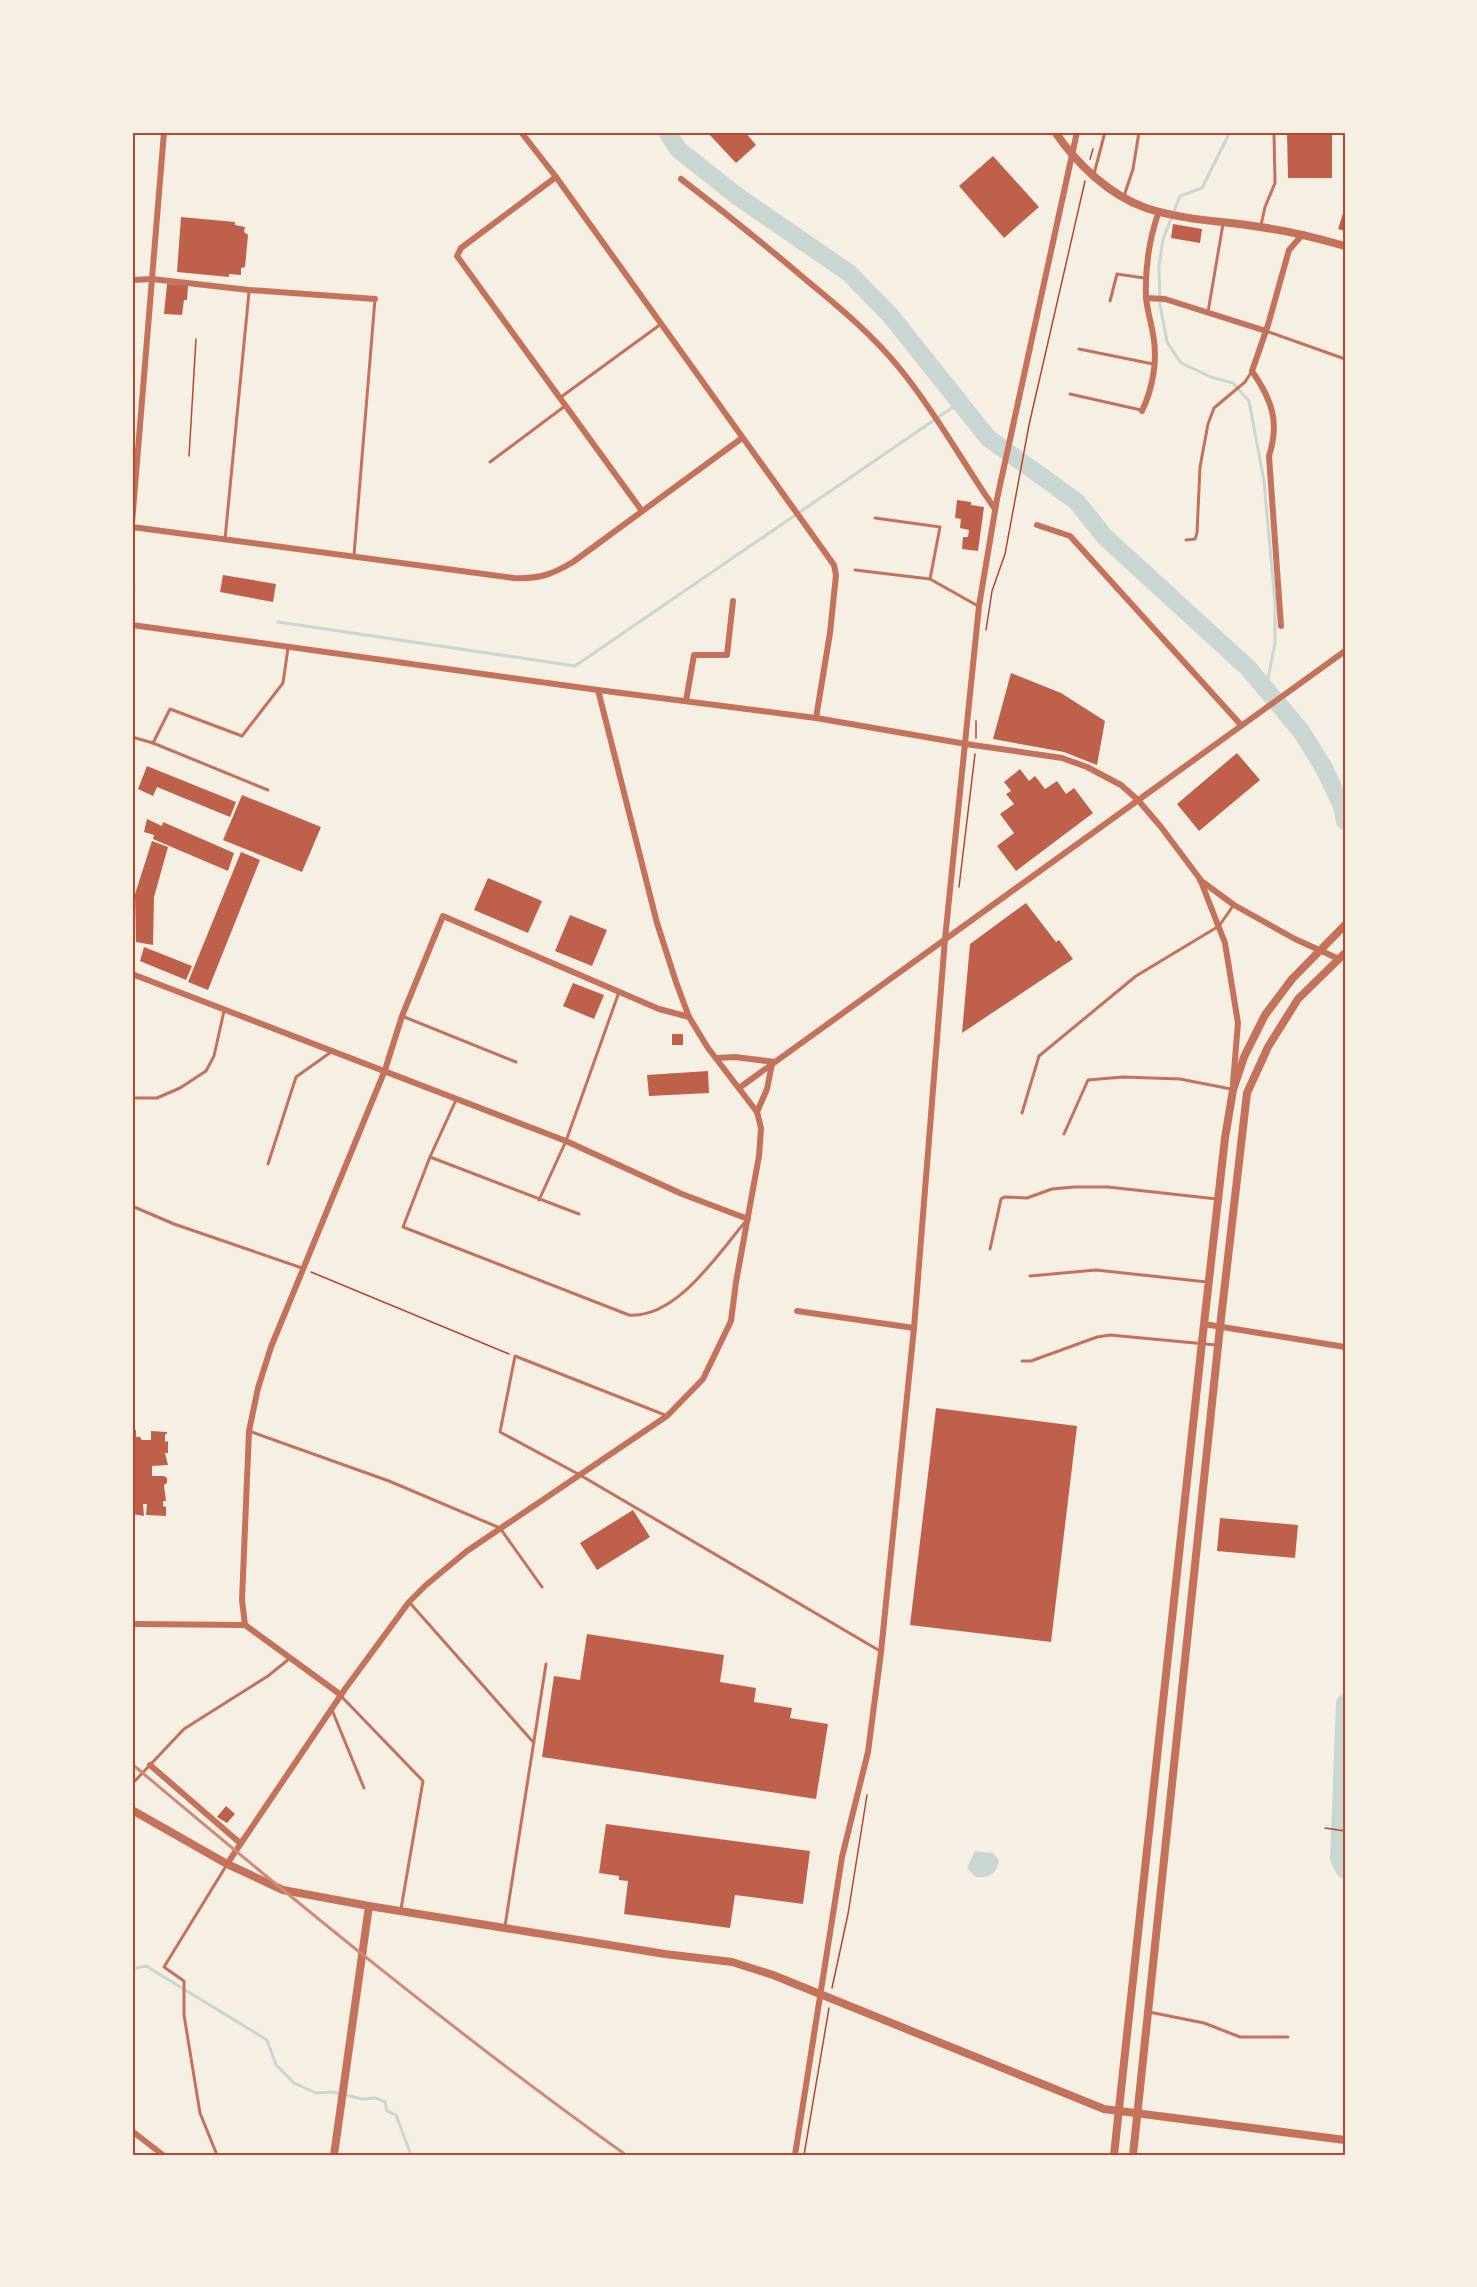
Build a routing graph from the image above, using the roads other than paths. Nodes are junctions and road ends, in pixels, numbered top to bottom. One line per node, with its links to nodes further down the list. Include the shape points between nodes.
1 (164, 132): 19 (street)
2 (521, 132): 10 (street)
3 (1055, 132): 8 (street)
4 (1077, 132): 8 (street)
5 (1105, 132): 9 (lane)
6 (1139, 132): 12 (lane)
7 (1274, 132): 15 (lane, via 1275,183)
8 (1071, 156): 9 (street); 38 (street)
9 (1090, 175): 12 (street)
10 (556, 177): 26 (street); 33 (street, via 461,248 457,256)
11 (681, 179): 38 (street, via 859,324 900,368 933,412)
12 (1124, 198): 13 (street)
13 (1167, 213): 14 (street); 18 (street, via 1148,252)
14 (1223, 222): 15 (street); 25 (lane)
15 (1260, 227): 16 (street)
16 (1303, 234): 17 (street); 27 (street, via 1288,250)
17 (1345, 246)
18 (1146, 278): 22 (street); 24 (lane, via 1117,274)
19 (152, 279): 20 (street); 21 (street); 41 (street)
20 (132, 280)
21 (249, 290): 23 (street); 43 (lane)
22 (1148, 298): 25 (street); 30 (street)
23 (375, 299): 45 (lane)
24 (1110, 301)
25 (1208, 312): 27 (street)
26 (661, 324): 33 (lane); 36 (street)
27 (1266, 331): 29 (lane); 31 (street)
28 (1079, 349): 30 (lane)
29 (1345, 359)
30 (1155, 364): 35 (street)
31 (1252, 371): 44 (lane, via 1214,408 1200,467 1197,533 1195,539); 51 (street, via 1268,397 1273,420 1275,439 1269,456)
32 (1070, 394): 35 (lane)
33 (561, 397): 34 (street)
34 (566, 405): 37 (lane); 39 (street)
35 (1142, 411)
36 (742, 438): 39 (street); 56 (street, via 834,565 831,633)
37 (490, 462)
38 (995, 509): 49 (street)
39 (642, 511): 45 (street, via 573,562 534,579)
40 (875, 518): 47 (lane, via 940,527)
41 (132, 525): 43 (street)
42 (1037, 525): 57 (street, via 1070,536)
43 (225, 540): 45 (street)
44 (1186, 540)
45 (354, 557)
46 (855, 570): 47 (lane)
47 (930, 579): 49 (lane)
48 (733, 601): 55 (street, via 727,655 694,655)
49 (979, 606): 60 (street)
50 (132, 625): 52 (street)
51 (1281, 626)
52 (288, 647): 54 (street); 59 (lane, via 283,683 242,736 170,709)
53 (1345, 651): 57 (street)
54 (598, 690): 55 (street); 74 (street, via 657,923)
55 (686, 701): 56 (street)
56 (816, 718): 60 (street)
57 (1241, 725): 62 (street)
58 (132, 737): 59 (lane)
59 (153, 742): 61 (lane)
60 (966, 744): 62 (street, via 1062,758 1121,785); 67 (street)
61 (268, 790)
62 (1138, 800): 63 (street); 67 (street)
63 (1200, 879): 64 (street); 65 (street)
64 (1234, 905): 65 (lane); 68 (street)
65 (1219, 926): 81 (street, via 1238,1023); 85 (lane, via 1136,976 1040,1056)
66 (1342, 928): 68 (street)
67 (945, 939): 78 (street); 102 (street)
68 (1320, 950): 69 (street); 81 (street, via 1265,1015)
69 (1342, 956): 101 (street, via 1298,999 1268,1047 1247,1093)
70 (132, 974): 72 (street)
71 (619, 992): 73 (street, via 443,916); 74 (street); 87 (lane)
72 (224, 1011): 75 (street); 82 (lane, via 214,1056 206,1071 157,1098)
73 (402, 1016): 77 (lane); 79 (street)
74 (689, 1017): 76 (street)
75 (333, 1051): 79 (street); 89 (lane, via 296,1077)
76 (717, 1058): 78 (street); 80 (street)
77 (516, 1062)
78 (774, 1063): 80 (street); 84 (street)
79 (385, 1070): 83 (street); 96 (street)
80 (739, 1088): 84 (street)
81 (1233, 1090): 86 (lane, via 1180,1079 1088,1080); 90 (street)
82 (132, 1098)
83 (457, 1099): 87 (street); 88 (lane)
84 (757, 1112): 94 (street, via 761,1128 759,1156)
85 (1022, 1113)
86 (1064, 1134)
87 (566, 1141): 91 (lane); 94 (street, via 682,1194)
88 (430, 1157): 91 (lane); 94 (lane, via 403,1227 629,1315 641,1316 658,1309 692,1285)
89 (268, 1164)
90 (1218, 1199): 95 (lane, via 1108,1187 1052,1189 1027,1198 1004,1197); 98 (street)
91 (539, 1200): 93 (lane)
92 (132, 1206): 96 (lane)
93 (579, 1214)
94 (748, 1219): 107 (street, via 731,1321 703,1379)
95 (990, 1249)
96 (302, 1268): 108 (street, via 268,1357)
97 (1030, 1276): 98 (lane, via 1096,1270)
98 (1209, 1282): 100 (street)
99 (797, 1311): 102 (street)
100 (1204, 1324): 101 (street); 103 (street)
101 (1220, 1327): 104 (street); 105 (street)
102 (914, 1328): 117 (street)
103 (1202, 1342): 104 (lane); 106 (lane, via 1110,1335); 111 (street)
104 (1218, 1345): 112 (street)
105 (1345, 1347)
106 (1022, 1361)
107 (667, 1416): 109 (street); 109 (lane, via 514,1356 500,1432)
108 (249, 1431): 110 (lane, via 389,1481); 116 (street, via 242,1600)
109 (580, 1476): 110 (street); 117 (lane)
110 (500, 1528): 113 (lane); 114 (street)
111 (1179, 1560): 112 (street); 135 (street)
112 (1196, 1562): 133 (street)
113 (542, 1587)
114 (409, 1602): 120 (street); 122 (lane)
115 (132, 1624): 116 (street)
116 (245, 1625): 118 (street)
117 (881, 1652): 132 (street, via 868,1752 842,1857)
118 (289, 1659): 120 (street); 123 (lane, via 184,1729)
119 (546, 1664): 122 (lane)
120 (341, 1695): 121 (street); 130 (lane, via 423,1781)
121 (331, 1709): 125 (lane); 127 (street)
122 (534, 1743): 131 (lane)
123 (150, 1765): 124 (lane); 127 (street)
124 (132, 1784)
125 (364, 1788)
126 (132, 1810): 128 (street)
127 (240, 1843): 128 (street)
128 (227, 1864): 129 (street, via 283,1890); 140 (lane, via 164,1967 184,1982 184,2015 200,2113)
129 (369, 1906): 130 (street); 141 (street)
130 (400, 1911): 131 (street)
131 (505, 1928): 132 (street, via 732,1962)
132 (820, 1994): 135 (street, via 1104,2109); 142 (street)
133 (1149, 2012): 134 (lane, via 1204,2023 1240,2037); 136 (street)
134 (1288, 2037)
135 (1118, 2111): 136 (street); 143 (street)
136 (1139, 2114): 138 (street); 144 (street)
137 (132, 2131): 139 (street)
138 (1345, 2140)
139 (162, 2155)
140 (218, 2155)
141 (334, 2155)
142 (795, 2155)
143 (1114, 2155)
144 (1133, 2155)

